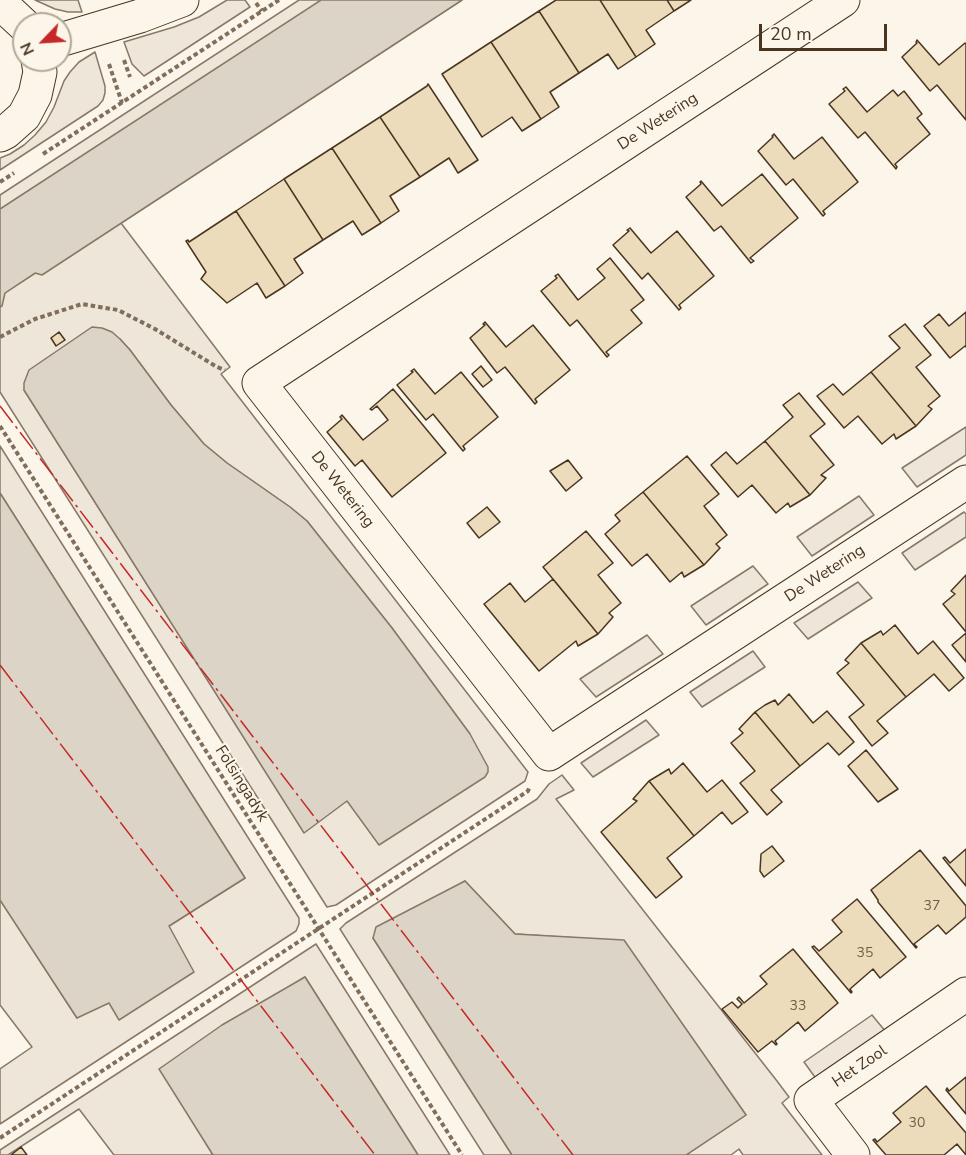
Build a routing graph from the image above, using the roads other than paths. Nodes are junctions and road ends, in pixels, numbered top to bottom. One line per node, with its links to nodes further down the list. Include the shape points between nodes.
1 (182, 0): 3 (street)
2 (843, 0): 6 (street, De Wetering, via 259,383 549,754)
3 (72, 36)
4 (40, 72): 5 (street, via 35,95 24,116)
5 (0, 135)
6 (966, 482)
7 (966, 994): 8 (street, Het Zool, via 811,1100)
8 (853, 1155)

